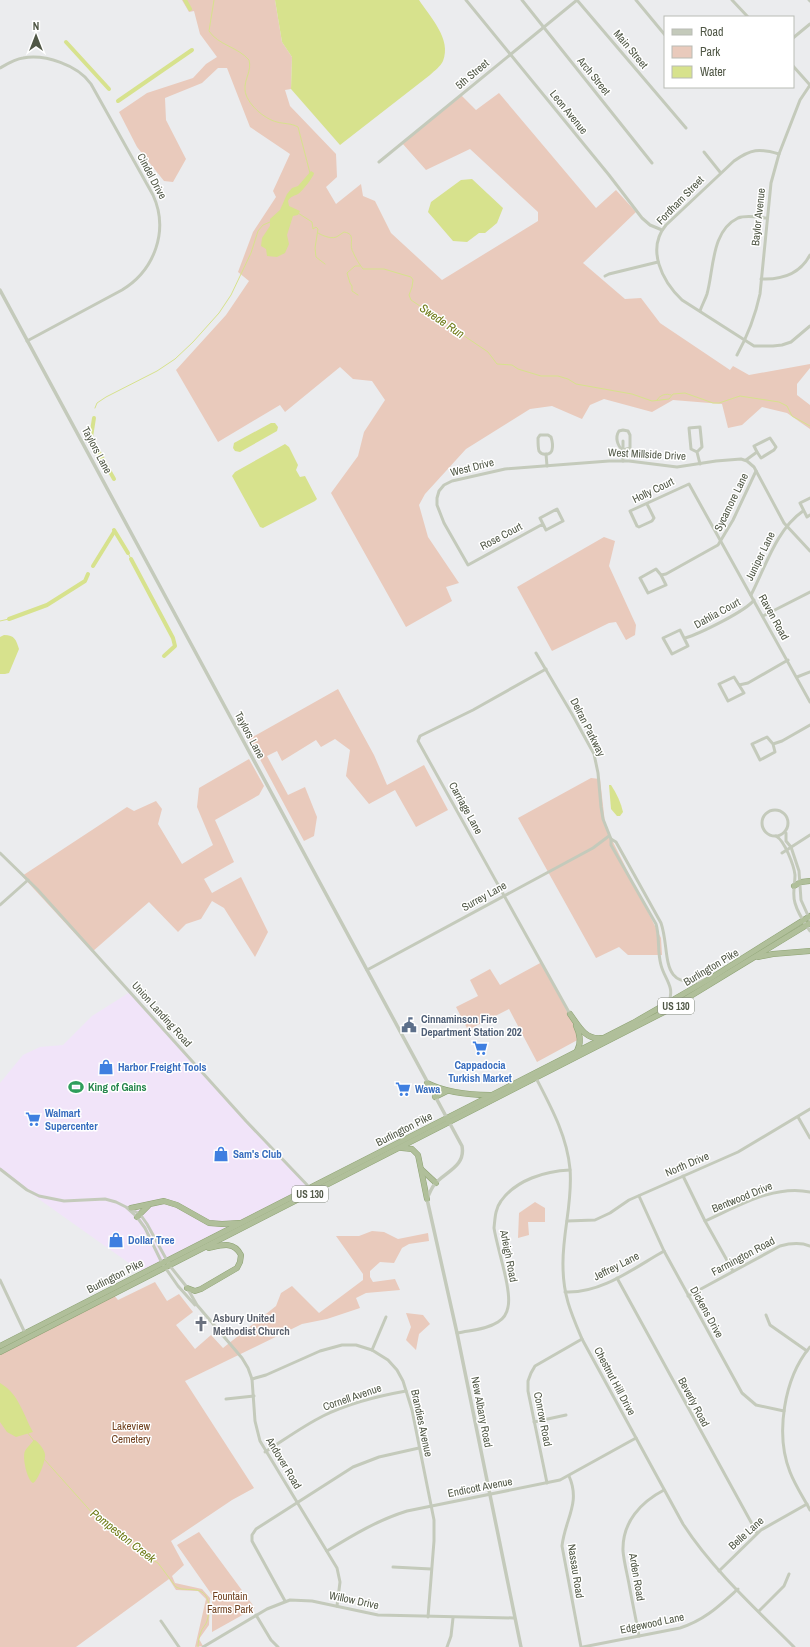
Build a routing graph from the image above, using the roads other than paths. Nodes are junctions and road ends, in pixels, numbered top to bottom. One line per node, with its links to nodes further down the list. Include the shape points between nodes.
1 (466, 0): 11 (street, Leon Avenue)
2 (522, 0): 8 (street, Arch Street)
3 (577, 0): 8 (street, 5th Street); 15 (street, Main Street)
4 (636, 0): 9 (street)
5 (732, 0): 6 (street)
6 (747, 16)
7 (810, 24): 10 (street)
8 (543, 28): 11 (street, 5th Street); 19 (street, Arch Street)
9 (664, 34)
10 (794, 37)
11 (510, 54): 18 (street, 5th Street); 22 (street, Leon Avenue, via 642,218)
12 (794, 67): 14 (street)
13 (0, 68): 30 (street, Cindel Drive, via 18,59 35,58 66,65 84,76 91,84 152,195 161,220 157,245 144,270 135,280 118,292)
14 (810, 85): 17 (street, Baylor Avenue, via 800,100)
15 (686, 128)
16 (704, 152): 20 (street)
17 (779, 154): 20 (street, Fordham Street, via 752,150); 21 (street, Baylor Avenue, via 771,183)
18 (378, 162)
19 (652, 163)
20 (720, 172): 22 (street, Fordham Street)
21 (766, 218): 26 (street, Baylor Avenue); 28 (street, via 742,217 723,231 707,294)
22 (662, 230): 24 (street, Fordham Street, via 656,247)
23 (810, 255): 26 (street, via 801,267 784,278)
24 (658, 262): 25 (street); 28 (street, Fordham Street, via 672,291)
25 (605, 276)
26 (761, 279): 31 (street, Baylor Avenue, via 756,310)
27 (0, 290): 30 (street, Taylors Lane)
28 (700, 311): 31 (street, Fordham Street)
29 (810, 326): 31 (street, Fordham Street, via 791,342 782,345 754,346)
30 (27, 340): 86 (street, Taylors Lane)
31 (745, 340): 32 (street, Baylor Avenue)
32 (737, 355)
33 (623, 441): 34 (street)
34 (623, 450): 34 (street, via 618,444 617,434 623,430 628,431 630,435 630,448); 38 (street)
35 (697, 452): 35 (street, via 702,447 700,427 689,428 691,449); 40 (street)
36 (757, 452): 36 (street, via 754,446 770,438 776,447 761,458); 39 (street)
37 (546, 454): 37 (street, via 539,450 540,435 551,437 553,449 551,453); 41 (street)
38 (623, 460): 40 (street, West Millside Drive, via 673,467); 41 (street, West Millside Drive)
39 (746, 460): 40 (street, West Millside Drive, via 734,459); 42 (street)
40 (700, 464)
41 (547, 466): 51 (street, West Drive, via 489,471 452,481 441,488 437,498 439,512)
42 (756, 471): 48 (street); 49 (street, Sycamore Lane)
43 (810, 498): 45 (street, via 800,503)
44 (647, 504): 44 (street, Holly Court, via 630,511 637,526 643,526 654,518); 49 (street, Holly Court, via 689,484)
45 (803, 511): 46 (street, via 807,517); 48 (street)
46 (810, 515)
47 (543, 524): 47 (street, Rose Court, via 540,518 558,509 564,521 546,530); 51 (street, Rose Court)
48 (786, 526): 50 (street); 54 (street, Juniper Lane)
49 (722, 541): 52 (street, via 669,573); 54 (street, Raven Road)
50 (810, 551)
51 (468, 565)
52 (661, 575): 52 (street, via 656,569 640,578 648,593 666,585)
53 (810, 592): 56 (street)
54 (752, 595): 55 (street, Raven Road)
55 (754, 600): 56 (street, Raven Road); 57 (street, Dahlia Court, via 738,612)
56 (763, 616): 59 (street, Raven Road)
57 (685, 638): 57 (street, Dahlia Court, via 680,630 663,638 672,654 688,646)
58 (536, 653): 60 (street, Delran Parkway)
59 (788, 660): 62 (street, Raven Road); 63 (street, via 748,683)
60 (546, 669): 70 (street, Delran Parkway, via 594,754 602,813); 79 (street, Carriage Lane, via 418,739)
61 (810, 672): 62 (street)
62 (797, 677): 64 (street, Raven Road)
63 (739, 685): 63 (street, via 734,677 719,684 728,701 744,693)
64 (810, 702)
65 (810, 725): 66 (street)
66 (773, 744): 66 (street, via 767,737 752,744 760,760 775,752)
67 (786, 833): 69 (street); 69 (street, via 786,816 777,810 769,811 763,817 762,827 766,834); 71 (street, via 785,838)
68 (810, 835): 71 (street)
69 (776, 836): 72 (street)
70 (610, 838): 79 (street, Surrey Lane); 87 (street, Delran Parkway, via 616,842 661,923 672,974 680,980 689,982); 88 (street, Delran Parkway, via 611,845 656,924 660,964 671,989)
71 (791, 848): 72 (street); 76 (street, via 798,864)
72 (786, 850): 74 (street); 78 (street, via 794,871)
73 (0, 853): 75 (street, Union Landing Road)
74 (782, 853)
75 (28, 880): 80 (street); 107 (street, Union Landing Road)
76 (801, 882): 77 (highway); 78 (highway); 81 (street, via 801,900)
77 (810, 882)
78 (794, 886): 82 (street, via 794,902)
79 (504, 895): 86 (street, Surrey Lane); 89 (street, Carriage Lane)
80 (0, 905)
81 (809, 918): 82 (highway, Burlington Pike / US 130)
82 (806, 923): 83 (street); 85 (highway, Burlington Pike / US 130); 87 (highway, Burlington Pike / US 130)
83 (810, 931)
84 (810, 951): 85 (highway)
85 (755, 957): 92 (highway, Burlington Pike / US 130, via 666,1011)
86 (367, 970): 93 (street, Taylors Lane)
87 (712, 978): 88 (highway, Burlington Pike / US 130)
88 (668, 1004): 90 (highway, Burlington Pike / US 130)
89 (570, 1014): 90 (highway, via 587,1035); 91 (highway, via 580,1037)
90 (606, 1037): 91 (highway, Burlington Pike / US 130)
91 (577, 1051): 95 (highway, Burlington Pike / US 130)
92 (536, 1078): 99 (highway, Burlington Pike / US 130); 104 (street, Chestnut Hill Drive, via 565,1143)
93 (428, 1083): 94 (highway); 96 (street, Taylors Lane)
94 (450, 1091): 95 (highway); 96 (highway)
95 (493, 1095): 99 (highway, Burlington Pike / US 130)
96 (435, 1097): 99 (street, Taylors Lane)
97 (810, 1110): 98 (street, North Drive)
98 (798, 1117): 100 (street); 105 (street, North Drive, via 738,1152)
99 (448, 1121): 101 (highway, Burlington Pike / US 130); 106 (street, Taylors Lane, via 462,1146 462,1158 458,1165); 107 (highway, Burlington Pike / US 130)
100 (810, 1138)
101 (399, 1149): 102 (highway, via 416,1151); 118 (highway, Burlington Pike / US 130)
102 (421, 1168): 106 (highway); 110 (highway)
103 (0, 1170): 112 (street, via 39,1196 64,1202 105,1199)
104 (570, 1170): 114 (street, Chestnut Hill Drive); 131 (street, Arleigh Road, via 547,1172 533,1177 511,1190 501,1202 494,1228 508,1294 508,1307 505,1315 491,1326)
105 (683, 1176): 109 (street, North Drive); 115 (street)
106 (436, 1183): 110 (street)
107 (310, 1188): 116 (highway, Burlington Pike / US 130)
108 (810, 1192): 115 (street, Bentwood Drive, via 778,1192)
109 (639, 1196): 114 (street, North Drive, via 595,1220); 119 (street, Dickens Drive)
110 (427, 1199): 131 (street, New Albany Road)
111 (151, 1204): 112 (highway); 113 (highway); 116 (highway, via 171,1202 209,1223)
112 (128, 1207): 113 (street, Andover Road); 113 (street, Andover Road)
113 (138, 1216): 120 (street, Andover Road); 120 (street, Andover Road, via 147,1224)
114 (567, 1221): 125 (street, Chestnut Hill Drive, via 563,1265)
115 (705, 1221): 121 (street)
116 (243, 1222): 120 (highway, Burlington Pike / US 130)
117 (810, 1246): 121 (street, Farmington Road, via 790,1243 780,1246)
118 (202, 1249): 120 (highway, Burlington Pike / US 130); 124 (highway, via 230,1245 239,1251 240,1262 237,1268 201,1289 195,1291)
119 (664, 1251): 122 (street, Jeffrey Lane); 126 (street, Dickens Drive)
120 (166, 1264): 124 (street, Andover Road); 127 (street, Andover Road, via 178,1286); 130 (highway, Burlington Pike / US 130); 137 (highway, Burlington Pike / US 130)
121 (733, 1271): 126 (street, Farmington Road)
122 (617, 1278): 125 (street, Jeffrey Lane, via 590,1289); 156 (street, Beverly Road)
123 (0, 1280): 130 (street)
124 (187, 1288): 127 (street, Andover Road)
125 (565, 1292): 132 (street, Chestnut Hill Drive)
126 (688, 1296): 142 (street, Dickens Drive, via 742,1393 756,1405)
127 (201, 1311): 138 (street, Andover Road, via 242,1358)
128 (766, 1314): 136 (street, via 770,1325)
129 (386, 1317): 135 (street)
130 (25, 1333): 133 (highway, Burlington Pike / US 130)
131 (457, 1333): 151 (street, New Albany Road)
132 (582, 1339): 144 (street, Conrow Road, via 539,1363 530,1373 528,1391); 145 (street, Chestnut Hill Drive)
133 (0, 1346)
134 (810, 1347): 136 (street)
135 (372, 1350): 138 (street, Brandies Avenue, via 356,1345 332,1346); 139 (street, Brandies Avenue, via 388,1360 397,1370)
136 (807, 1351): 142 (street, via 798,1364 790,1384)
137 (0, 1352)
138 (252, 1379): 140 (street, Andover Road)
139 (406, 1390): 146 (street, Brandies Avenue); 147 (street, Cornell Avenue, via 342,1408 322,1417)
140 (254, 1396): 141 (street); 147 (street, Andover Road, via 257,1434)
141 (226, 1399)
142 (784, 1411): 153 (street, via 783,1441 788,1466)
143 (566, 1415): 144 (street)
144 (534, 1422): 149 (street, Conrow Road)
145 (636, 1438): 148 (street, Endicott Avenue); 150 (street, Chestnut Hill Drive)
146 (419, 1448): 152 (street, via 379,1457 353,1467); 154 (street, Brandies Avenue)
147 (265, 1452): 152 (street, Andover Road)
148 (569, 1476): 149 (street, Endicott Avenue); 178 (street, Nassau Road, via 574,1498 572,1513 563,1532 562,1546)
149 (547, 1483): 151 (street, Endicott Avenue)
150 (664, 1490): 160 (street, Chestnut Hill Drive, via 694,1541); 171 (street, Arden Road, via 653,1496 636,1512 629,1523 624,1540 624,1559)
151 (489, 1495): 154 (street, Endicott Avenue); 169 (street, New Albany Road)
152 (297, 1503): 157 (street, Andover Road); 163 (street, via 258,1527 252,1535 255,1547)
153 (807, 1504): 155 (street); 156 (street, Belle Lane, via 771,1522)
154 (431, 1506): 157 (street, Endicott Avenue, via 389,1516); 159 (street, Brandies Avenue, via 435,1532)
155 (810, 1510)
156 (757, 1533): 160 (street, Belle Lane)
157 (327, 1551): 164 (street, Andover Road, via 337,1568 340,1582)
158 (393, 1567): 159 (street)
159 (431, 1569): 167 (street, Brandies Avenue)
160 (719, 1571): 162 (street, Chestnut Hill Drive)
161 (789, 1574): 165 (street, via 784,1586)
162 (738, 1589): 165 (street, Chestnut Hill Drive); 171 (street, Edgewood Lane, via 711,1613 693,1624)
163 (285, 1601): 164 (street, Willow Drive, via 312,1601); 166 (street, Willow Drive)
164 (337, 1606): 167 (street, Willow Drive, via 378,1615)
165 (759, 1611): 172 (street, Chestnut Hill Drive)
166 (256, 1616): 174 (street, Willow Drive); 175 (street)
167 (428, 1617): 168 (street, Willow Drive)
168 (453, 1618): 169 (street, Willow Drive); 176 (street)
169 (514, 1618): 177 (street, New Albany Road)
170 (161, 1621): 173 (street)
171 (639, 1636): 178 (street, Edgewood Lane)
172 (793, 1646)
173 (178, 1647)
174 (203, 1647)
175 (278, 1647)
176 (448, 1647)
177 (520, 1647)
178 (582, 1647)

